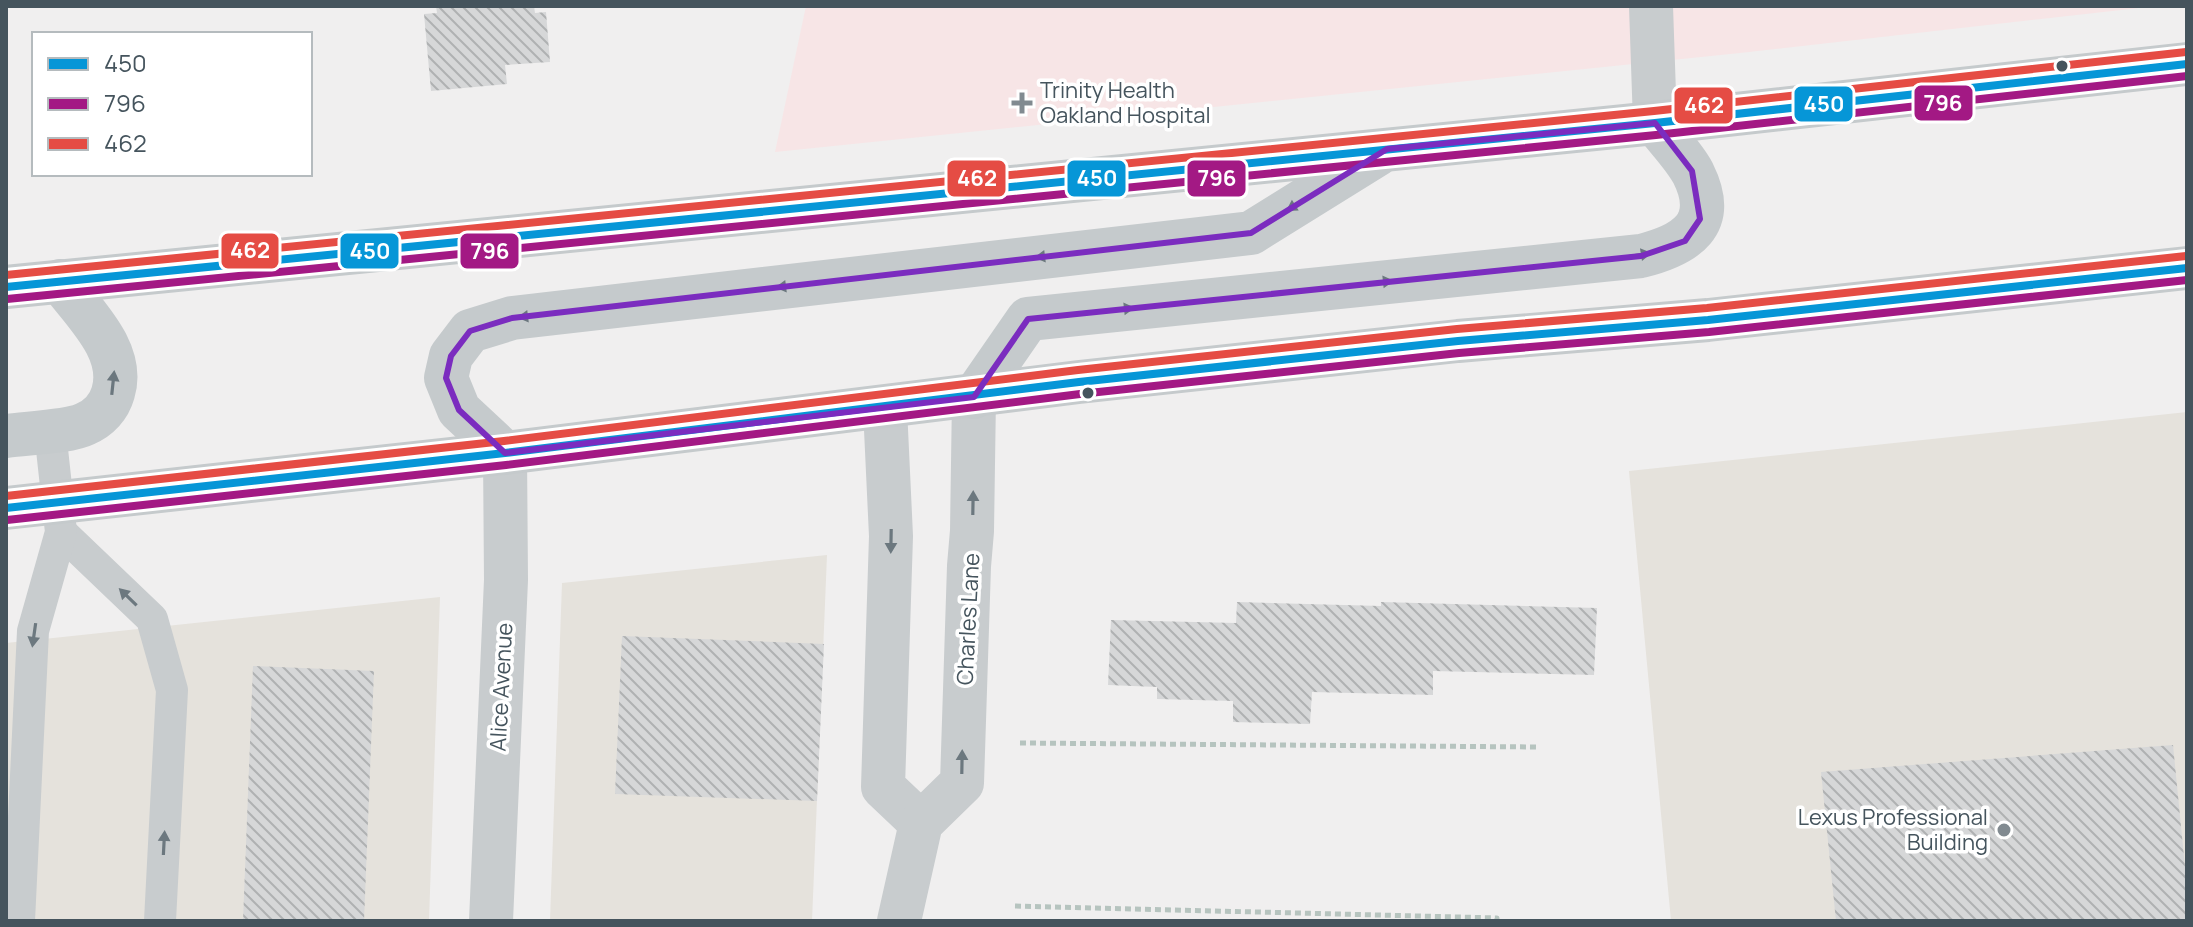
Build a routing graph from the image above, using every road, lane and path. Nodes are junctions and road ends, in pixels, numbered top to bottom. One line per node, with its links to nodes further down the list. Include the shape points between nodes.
1 (1651, 6): 3 (street)
2 (2187, 64): 3 (main road)
3 (1655, 123): 4 (main road); 8 (main road, one-way to 3, via 1028,319 1665,250 1685,241 1700,219 1702,205 1692,171)
4 (1387, 149): 6 (main road); 12 (main road, one-way to 12, via 1251,233 512,318 470,331 451,356 446,378 459,410)
5 (2187, 268): 8 (main road, via 1443,343)
6 (60, 281): 7 (main road); 10 (main road, one-way to 6, via 85,425 109,407 116,382 113,355)
7 (6, 287)
8 (974, 397): 9 (main road); 17 (street, Charles Lane, one-way to 8, via 962,783)
9 (885, 408): 12 (main road); 17 (street, one-way to 17, via 891,536 883,787)
10 (50, 431): 11 (main road); 14 (lane)
11 (6, 436)
12 (505, 453): 14 (main road); 21 (street, Alice Avenue, via 506,580)
13 (6, 508): 14 (main road)
14 (59, 518): 19 (lane, one-way to 19, via 33,631); 20 (lane, one-way to 14, via 172,690 152,619)
15 (1020, 743): 16 (path)
16 (1537, 747)
17 (921, 823): 22 (street)
18 (1015, 906): 23 (path)
19 (19, 921)
20 (160, 921)
21 (491, 921)
22 (899, 921)
23 (1497, 921)

